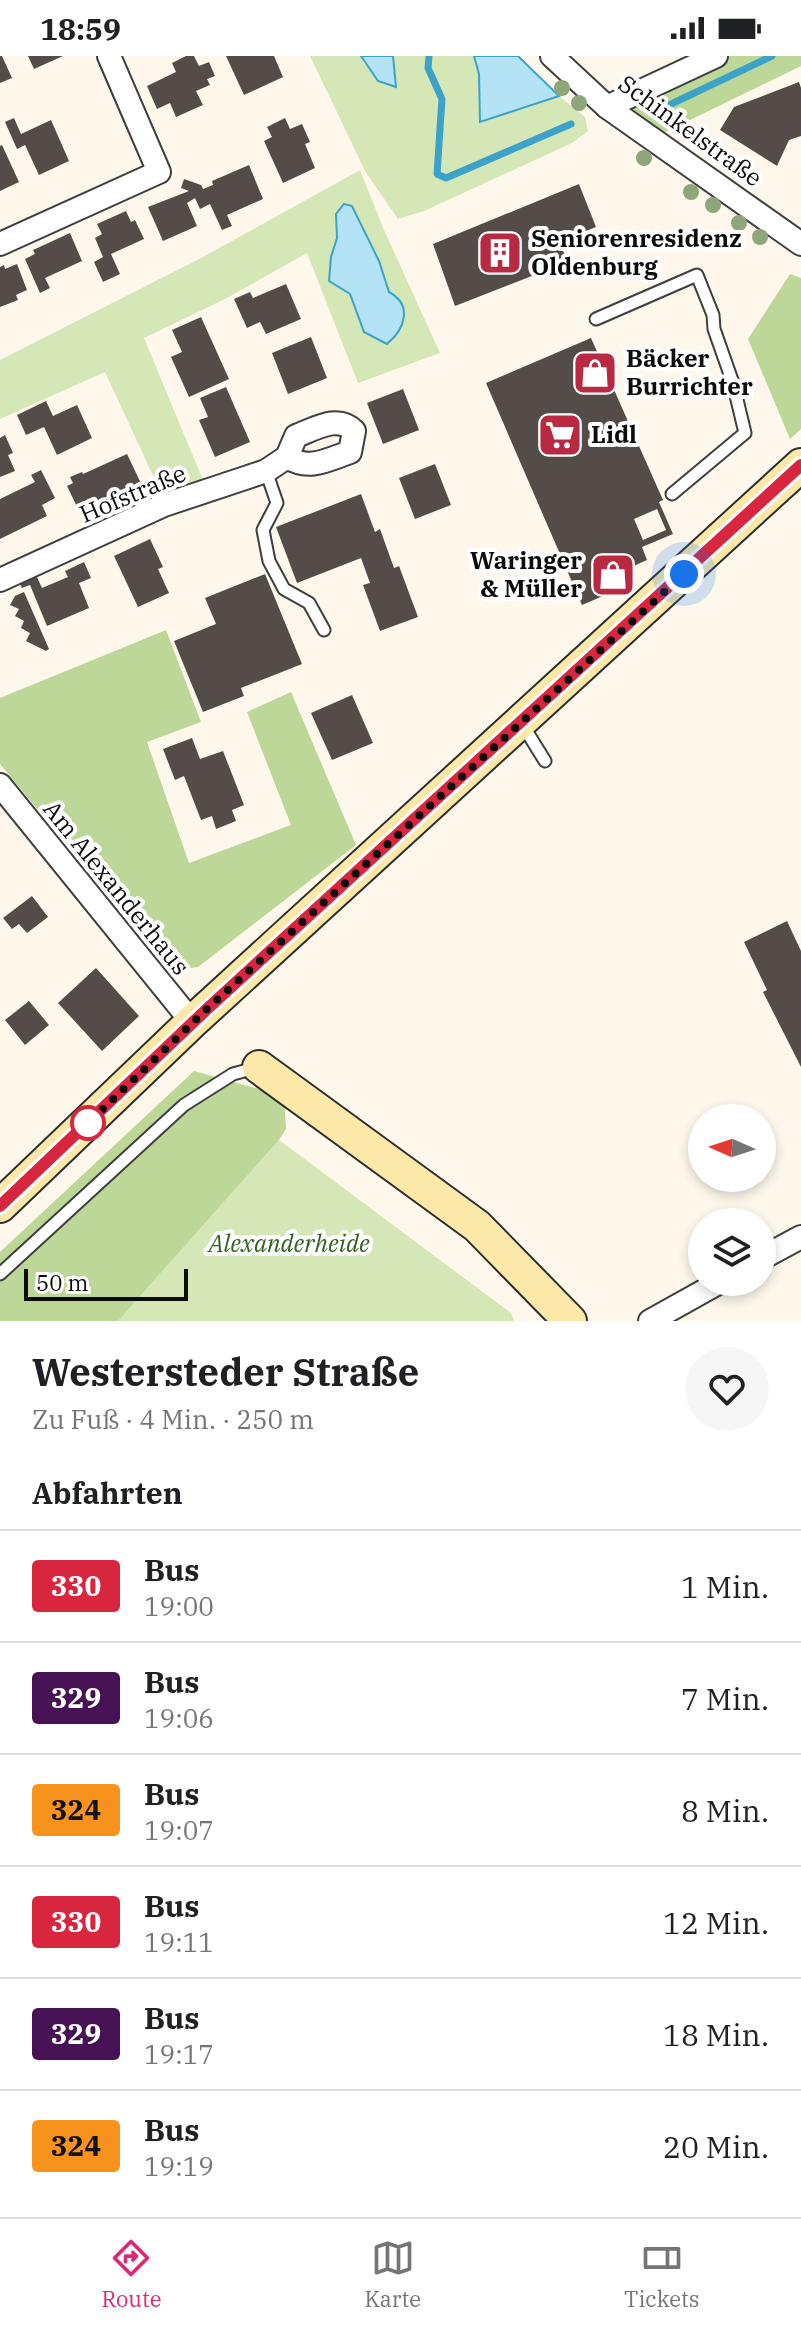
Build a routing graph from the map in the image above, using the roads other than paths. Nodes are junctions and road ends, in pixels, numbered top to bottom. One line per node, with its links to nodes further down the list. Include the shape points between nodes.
1 (109, 56): 5 (street, via 159,172)
2 (552, 56): 4 (street, Schinkelstraße)
3 (716, 56): 4 (street)
4 (607, 107): 6 (street, Schinkelstraße)
5 (0, 244)
6 (801, 244)
7 (596, 319): 11 (lane, via 697,275 745,433)
8 (287, 457): 10 (street, Hofstraße)
9 (801, 465): 14 (main road)
10 (266, 471): 12 (street, Hofstraße, via 164,505); 13 (lane, via 277,503 263,530 269,561 284,589 309,603)
11 (672, 494)
12 (0, 580)
13 (324, 630)
14 (521, 724): 15 (lane); 17 (main road)
15 (545, 761)
16 (0, 785): 17 (street, Am Alexanderhaus)
17 (192, 1022): 19 (main road)
18 (259, 1067): 22 (lane, via 233,1074 184,1105); 24 (main road, via 477,1226)
19 (0, 1206)
20 (801, 1237): 21 (street)
21 (776, 1250)
22 (0, 1274)
23 (695, 1296): 25 (street)
24 (570, 1321)
25 (650, 1321)

